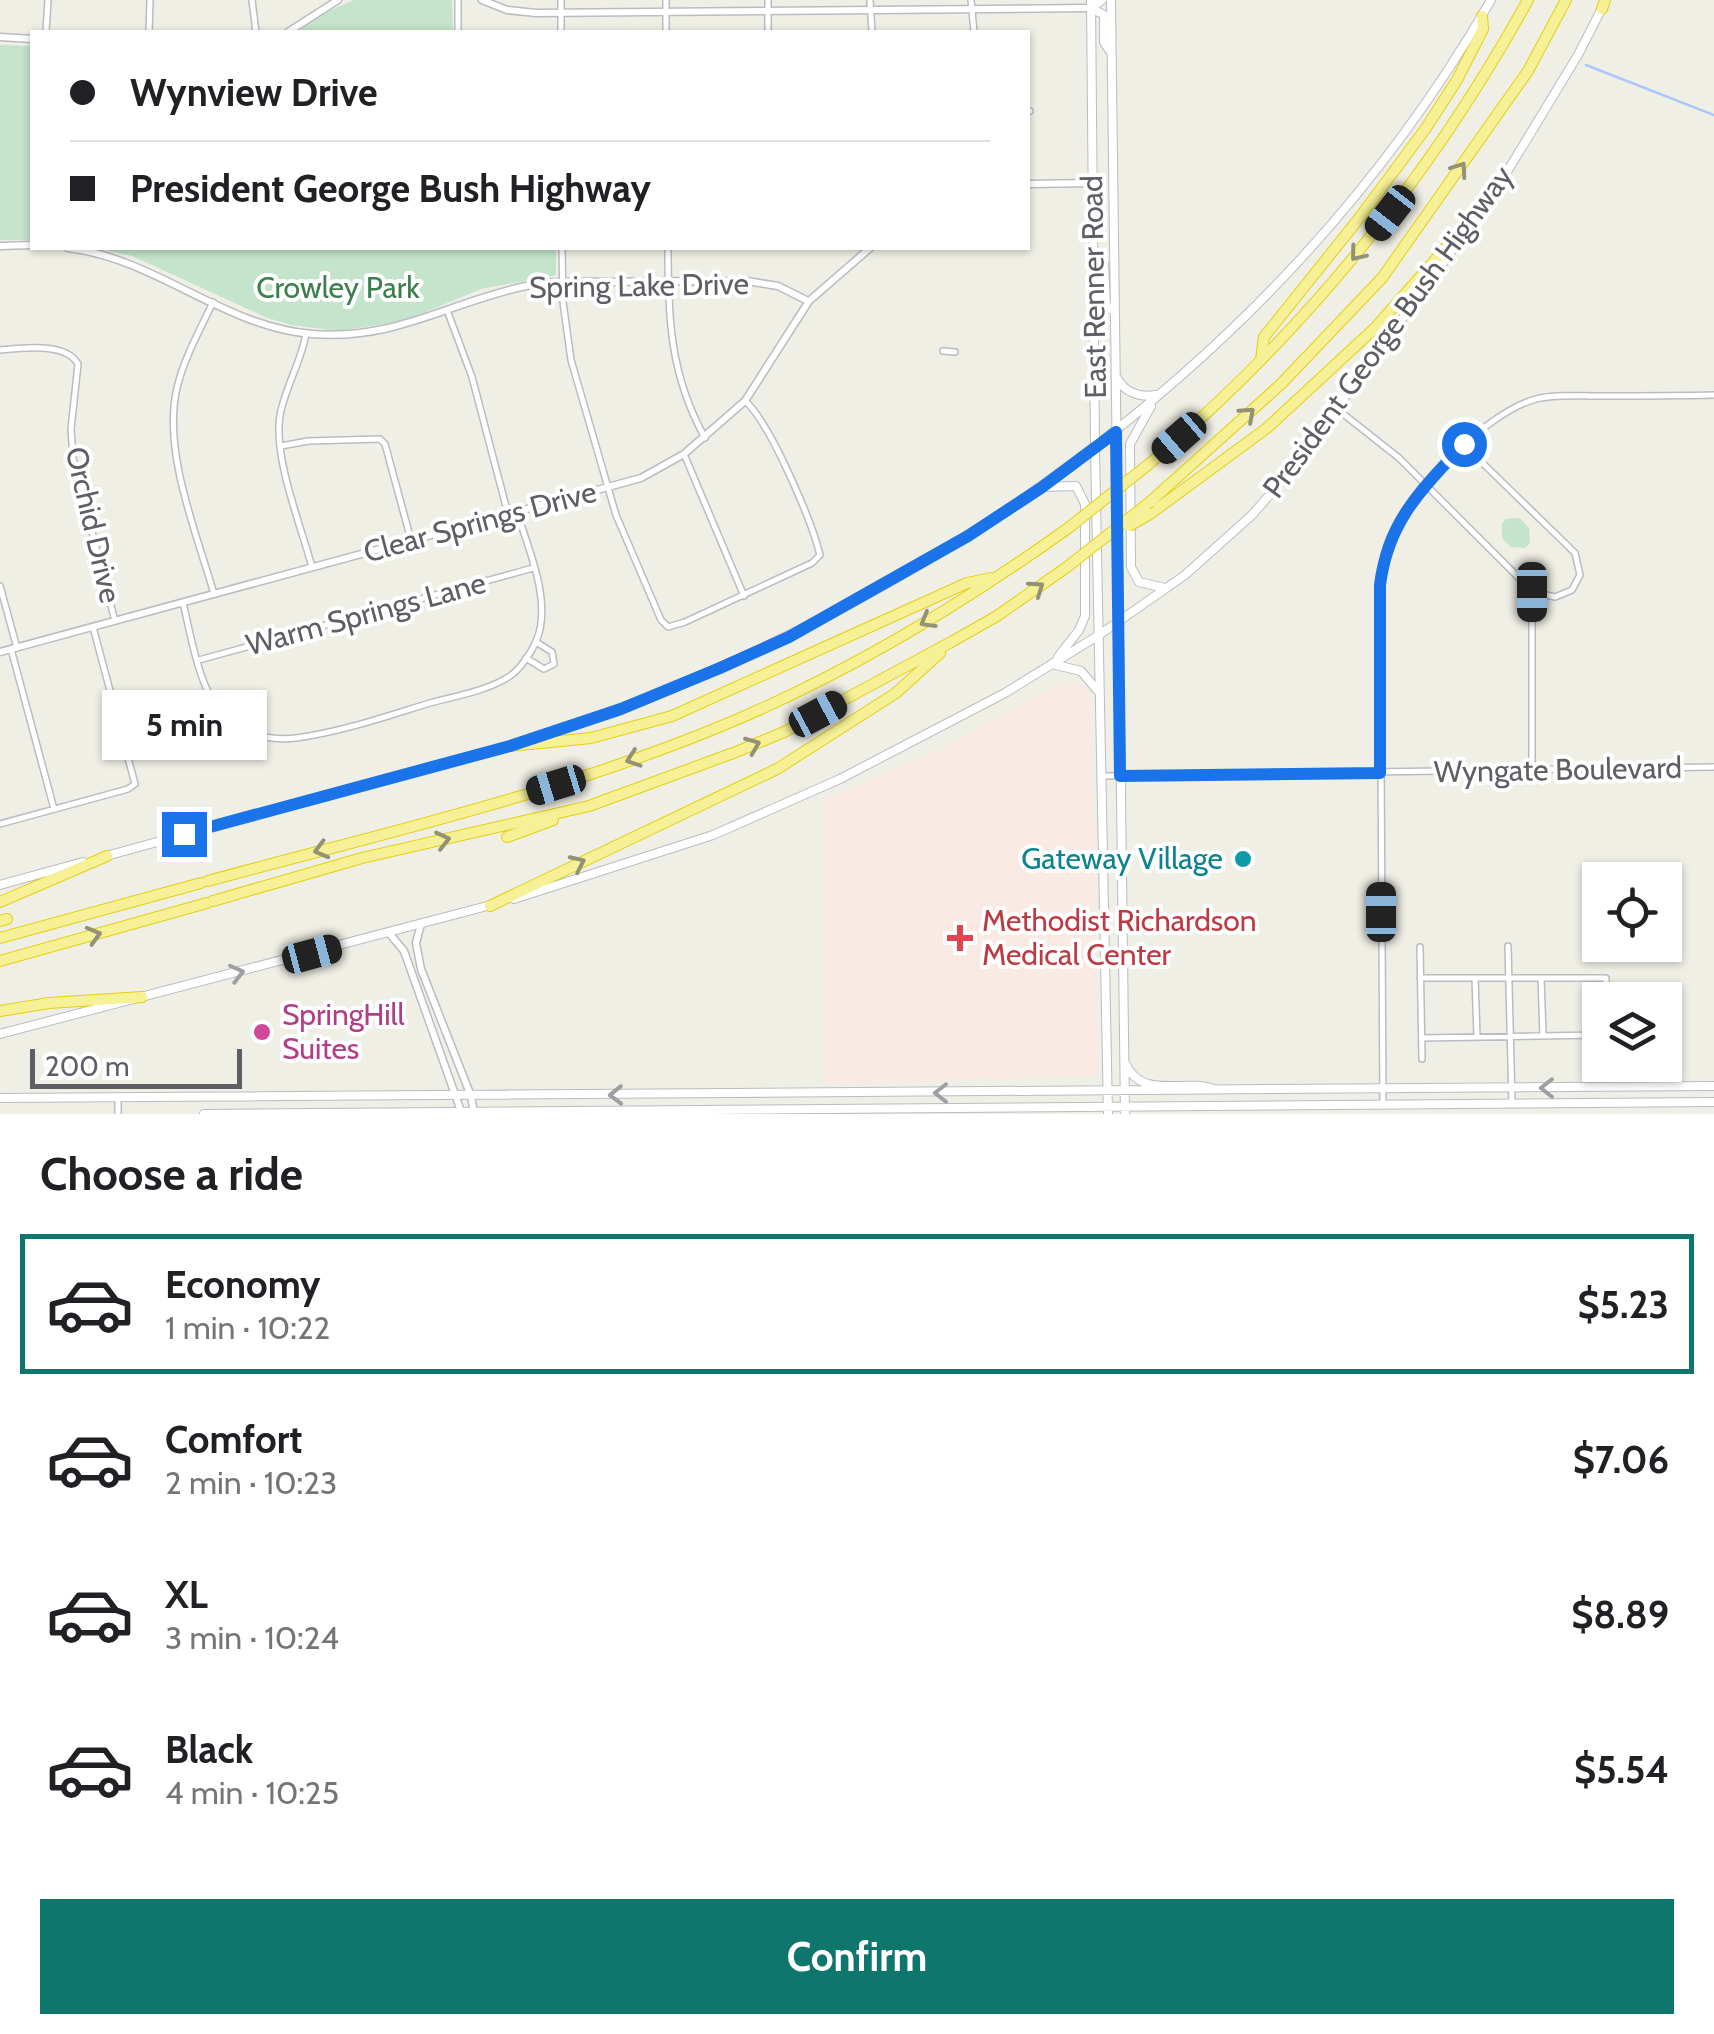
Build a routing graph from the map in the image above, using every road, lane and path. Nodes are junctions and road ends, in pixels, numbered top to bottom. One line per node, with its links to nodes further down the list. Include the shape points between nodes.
1 (48, 0): 23 (street)
2 (150, 0): 24 (street)
3 (252, 0): 25 (street)
4 (338, 0): 26 (street)
5 (458, 0): 27 (street)
6 (482, 0): 21 (street, via 510,10)
7 (562, 0): 21 (street)
8 (666, 0): 20 (street)
9 (768, 0): 19 (street)
10 (1102, 0): 18 (main road)
11 (1111, 0): 35 (main road, East Renner Road)
12 (1490, 0): 22 (main road)
13 (1528, 0): 57 (highway, one-way to 57, via 1421,171)
14 (1566, 0): 72 (highway, one-way to 14, via 1382,278 1528,71)
15 (1604, 3): 39 (main road, President George Bush Highway)
16 (870, 4): 17 (street); 19 (street); 31 (street)
17 (971, 4): 18 (street); 32 (street)
18 (1091, 4): 35 (main road, via 1104,15 1104,42); 37 (main road, East Renner Road)
19 (768, 10): 20 (street); 30 (street)
20 (666, 12): 21 (street); 29 (street)
21 (561, 13): 28 (street)
22 (1482, 16): 57 (highway, via 1483,30 1457,80 1392,175 1264,337); 59 (main road, via 1348,206 1252,312)
23 (46, 30)
24 (149, 30)
25 (256, 30)
26 (291, 30)
27 (458, 30)
28 (561, 30)
29 (666, 30)
30 (768, 30)
31 (872, 30)
32 (974, 30)
33 (0, 36): 34 (street)
34 (30, 38)
35 (1112, 55): 36 (main road, East Renner Road)
36 (1113, 182): 37 (main road); 52 (main road, East Renner Road)
37 (1093, 183): 38 (street); 46 (main road, East Renner Road)
38 (1030, 184)
39 (1496, 191): 62 (main road, President George Bush Highway); 72 (highway, via 1375,328 1267,428)
40 (30, 244): 41 (street)
41 (0, 246)
42 (77, 250): 49 (street, Spring Lake Drive, via 152,272)
43 (562, 250): 48 (street)
44 (668, 250): 47 (street)
45 (868, 250): 50 (street, Clear Springs Drive)
46 (1094, 252): 52 (main road, via 1104,264 1106,306); 67 (main road, East Renner Road)
47 (667, 281): 48 (street, Spring Lake Drive); 50 (street, Spring Lake Drive, via 762,282); 64 (street, via 672,346 684,396)
48 (562, 282): 51 (street, Spring Lake Drive, via 528,285); 70 (street, via 568,345)
49 (213, 302): 53 (street, Spring Lake Drive); 82 (street, via 182,370 174,431)
50 (808, 302): 61 (street, Clear Springs Drive)
51 (446, 310): 53 (street, Spring Lake Drive, via 385,331); 74 (street, via 472,377)
52 (1114, 311): 58 (main road, East Renner Road)
53 (306, 334): 66 (street, via 280,415)
54 (0, 350): 86 (street, Orchid Drive, via 74,355 73,458)
55 (943, 351): 56 (street)
56 (955, 352)
57 (1261, 361): 78 (highway, bridge, via 1149,464)
58 (1115, 373): 59 (main road, via 1137,395); 63 (main road, East Renner Road)
59 (1160, 394): 63 (main road); 80 (main road, via 1130,444 1131,567 1139,582)
60 (1714, 396): 65 (street, via 1538,398 1496,418)
61 (745, 401): 64 (street, Clear Springs Drive); 83 (street, via 770,436 820,555)
62 (1337, 409): 69 (street); 80 (main road, President George Bush Highway, via 1254,513)
63 (1116, 432): 67 (main road); 85 (main road, East Renner Road)
64 (704, 438): 68 (street, Clear Springs Drive)
65 (1464, 444): 69 (street); 81 (street, via 1575,553 1580,574 1572,590 1555,596)
66 (281, 446): 75 (street, via 380,439); 76 (street)
67 (1095, 449): 71 (main road); 88 (main road, East Renner Road)
68 (684, 454): 70 (street, Clear Springs Drive, via 641,478); 83 (street)
69 (1427, 485): 81 (street); 100 (street, via 1408,506 1383,557)
70 (607, 487): 73 (street, Clear Springs Drive); 83 (street, via 668,627)
71 (1041, 488): 95 (main road, via 1076,486 1085,504 1084,616); 97 (main road, via 789,637 621,709)
72 (1150, 508): 89 (highway, one-way to 72, bridge)
73 (518, 512): 74 (street, Clear Springs Drive); 77 (street)
74 (508, 514): 75 (street, Clear Springs Drive)
75 (411, 540): 76 (street, Clear Springs Drive)
76 (312, 568): 82 (street, Clear Springs Drive)
77 (533, 568): 90 (street, via 541,606); 94 (street, Warm Springs Lane)
78 (997, 578): 97 (highway, via 967,583 672,716 591,738); 115 (highway, one-way to 115, via 834,672 695,737 531,793)
79 (0, 586): 91 (street)
80 (1166, 588): 85 (main road, President George Bush Highway)
81 (1532, 592): 99 (street)
82 (214, 594): 84 (street, Clear Springs Drive)
83 (744, 596)
84 (183, 603): 86 (street, Clear Springs Drive); 94 (street)
85 (1118, 620): 88 (main road, President George Bush Highway); 102 (main road, East Renner Road)
86 (115, 621): 87 (street, Clear Springs Drive)
87 (94, 627): 91 (street, Clear Springs Drive); 104 (street, Orchid Drive, via 135,784)
88 (1099, 635): 95 (main road, President George Bush Highway); 96 (main road, East Renner Road)
89 (953, 641): 103 (highway, one-way to 89, via 784,732); 111 (highway, one-way to 89, via 777,769 896,693)
90 (536, 642): 93 (street); 93 (street, via 552,652 554,664 544,669)
91 (14, 648): 92 (street, Clear Springs Drive); 104 (street)
92 (0, 652)
93 (526, 658): 94 (street, via 489,687 287,739 245,731 230,721 212,700)
94 (198, 660)
95 (1052, 664): 96 (main road, via 1088,675); 111 (main road, President George Bush Highway, via 921,738 742,823)
96 (1099, 695): 101 (main road, East Renner Road)
97 (510, 746): 107 (main road)
98 (1714, 767): 99 (street, Wyngate Boulevard)
99 (1532, 770): 100 (street, Wyngate Boulevard)
100 (1380, 773): 102 (street, Wyngate Boulevard); 142 (street)
101 (1102, 776): 102 (street, Wyngate Boulevard); 109 (main road, East Renner Road)
102 (1120, 776): 112 (main road, East Renner Road)
103 (589, 806): 106 (highway); 119 (highway, one-way to 103, via 362,858)
104 (54, 809): 105 (street)
105 (0, 824)
106 (507, 837)
107 (107, 856): 108 (main road); 110 (highway)
108 (0, 885)
109 (1105, 900): 112 (main road, via 1112,915); 118 (main road, East Renner Road)
110 (0, 902)
111 (490, 906): 113 (main road, President George Bush Highway)
112 (1122, 918): 120 (main road, East Renner Road)
113 (421, 924): 114 (main road, President George Bush Highway); 127 (street, via 417,953)
114 (389, 933): 126 (main road, President George Bush Highway, one-way to 114); 128 (street, via 404,950)
115 (0, 938)
116 (1508, 946): 123 (street)
117 (1420, 947): 121 (street)
118 (1106, 954): 120 (main road); 141 (main road, East Renner Road)
119 (0, 962)
120 (1122, 967): 136 (main road, East Renner Road)
121 (1420, 978): 122 (street); 135 (street)
122 (1475, 978): 123 (street); 132 (street)
123 (1509, 978): 124 (street); 133 (street)
124 (1542, 978): 125 (street); 134 (street)
125 (1606, 982)
126 (142, 997): 129 (highway); 130 (main road, President George Bush Highway)
127 (433, 1002): 128 (street); 149 (street)
128 (425, 1007): 148 (street)
129 (0, 1011)
130 (0, 1034)
131 (1582, 1035): 134 (street)
132 (1477, 1036): 133 (street); 135 (street)
133 (1510, 1036): 134 (street); 139 (street)
134 (1543, 1036)
135 (1422, 1038): 137 (street)
136 (1124, 1056): 143 (main road, East Renner Road); 146 (main road, via 1146,1086 1210,1086)
137 (1422, 1059)
138 (1714, 1086): 140 (main road)
139 (1511, 1088): 140 (main road, one-way to 139); 142 (main road); 155 (street)
140 (1628, 1088): 154 (main road)
141 (1108, 1090): 143 (main road); 145 (main road); 160 (main road, East Renner Road)
142 (1383, 1090): 144 (main road); 156 (street)
143 (1124, 1091): 146 (main road); 161 (main road, East Renner Road)
144 (1256, 1091): 146 (main road); 159 (main road)
145 (993, 1092): 147 (main road, one-way to 147); 158 (main road)
146 (1218, 1092)
147 (804, 1093): 149 (main road, one-way to 149); 157 (main road)
148 (458, 1096): 149 (main road); 150 (main road); 163 (street)
149 (470, 1096): 164 (street)
150 (292, 1097): 152 (main road); 162 (main road)
151 (0, 1098): 152 (main road)
152 (118, 1099): 165 (street)
153 (1714, 1102): 154 (main road)
154 (1628, 1103): 155 (main road)
155 (1512, 1104): 156 (main road)
156 (1383, 1106): 159 (main road)
157 (800, 1108): 158 (main road); 164 (main road)
158 (994, 1108): 160 (main road)
159 (1256, 1108): 161 (main road)
160 (1108, 1110): 161 (main road)
161 (1125, 1111)
162 (292, 1112): 163 (main road); 166 (main road)
163 (462, 1112): 164 (main road)
164 (474, 1112)
165 (118, 1114)
166 (204, 1114)

